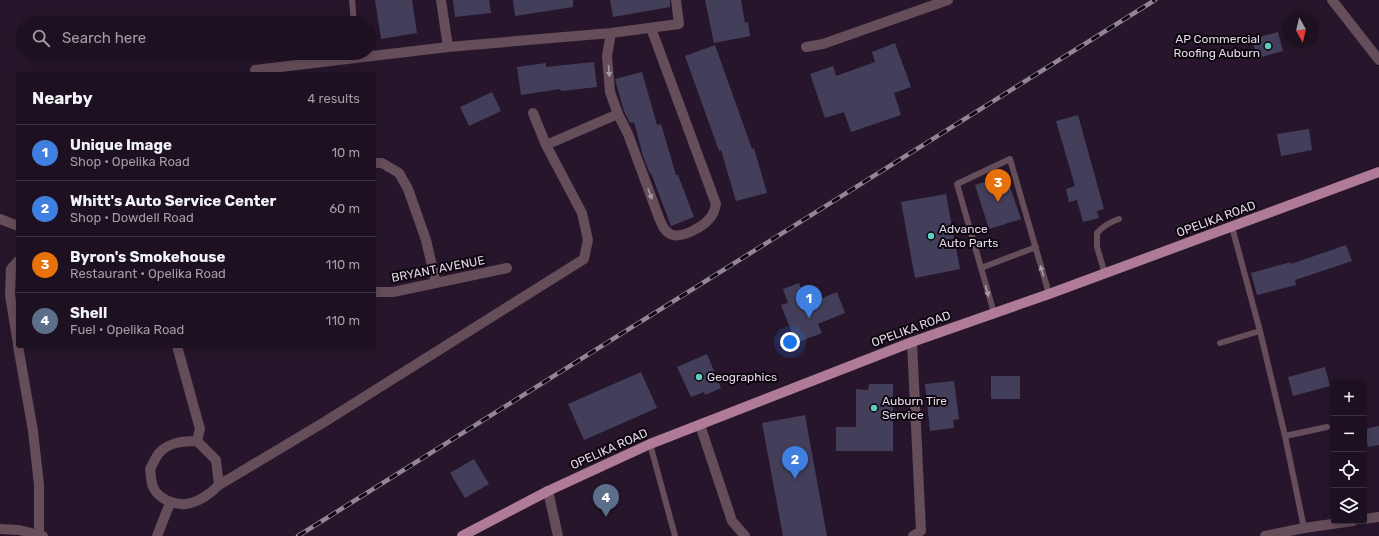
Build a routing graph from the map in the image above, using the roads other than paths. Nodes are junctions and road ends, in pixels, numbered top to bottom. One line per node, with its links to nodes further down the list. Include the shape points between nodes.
1 (352, 0): 6 (lane)
2 (441, 0): 9 (street)
3 (676, 0): 7 (street, via 679,24)
4 (948, 0): 10 (street, via 823,44)
5 (1332, 0): 13 (street)
6 (353, 16)
7 (651, 28): 8 (street); 16 (street, one-way to 7, via 664,229 673,235 684,234 709,220 716,204)
8 (611, 33): 9 (street); 16 (street, one-way to 16, via 607,56 610,92)
9 (448, 47): 11 (street)
10 (806, 47)
11 (376, 53)
12 (323, 60): 14 (street)
13 (1379, 60)
14 (255, 70)
15 (533, 113): 17 (street)
16 (618, 114): 17 (street)
17 (546, 145): 44 (street, via 582,212 588,240 584,259)
18 (376, 163): 29 (street, via 382,163 399,173 408,189 426,240)
19 (1379, 172): 23 (main road, OPELIKA ROAD)
20 (0, 219): 22 (street)
21 (1119, 219): 28 (lane, via 1109,222 1097,233 1097,247)
22 (16, 225)
23 (1232, 227): 28 (main road, OPELIKA ROAD); 33 (lane)
24 (1036, 247): 27 (lane); 27 (lane, via 1010,159 957,184); 31 (lane, one-way to 24)
25 (16, 263): 34 (street, via 11,269 10,295)
26 (507, 268): 29 (street, BRYANT AVENUE)
27 (981, 268): 32 (lane, one-way to 32)
28 (1105, 274): 31 (main road, OPELIKA ROAD)
29 (436, 283): 30 (street, BRYANT AVENUE, via 393,292)
30 (376, 292)
31 (1049, 294): 32 (main road, OPELIKA ROAD)
32 (994, 313): 35 (main road, OPELIKA ROAD)
33 (1260, 331): 36 (lane); 41 (lane)
34 (16, 332)
35 (912, 342): 39 (main road, OPELIKA ROAD); 52 (street)
36 (1220, 343)
37 (19, 348): 53 (street, via 33,431)
38 (178, 348): 42 (street, via 200,428)
39 (700, 425): 43 (main road, OPELIKA ROAD); 58 (street, via 732,521)
40 (1327, 427): 41 (lane)
41 (1284, 436): 50 (lane)
42 (197, 441): 44 (street, via 216,460); 46 (street, via 171,445 160,452 150,469 153,488)
43 (650, 444): 45 (main road, OPELIKA ROAD); 57 (lane)
44 (219, 485): 46 (street, via 208,495 190,504)
45 (548, 491): 55 (main road, OPELIKA ROAD); 56 (street)
46 (170, 503): 54 (street)
47 (1379, 517): 48 (street)
48 (1367, 519)
49 (1332, 524): 50 (street)
50 (1304, 528): 59 (street)
51 (0, 529): 53 (street, via 19,530)
52 (917, 534)
53 (41, 536)
54 (157, 536)
55 (462, 536)
56 (558, 536)
57 (675, 536)
58 (745, 536)
59 (1265, 536)

